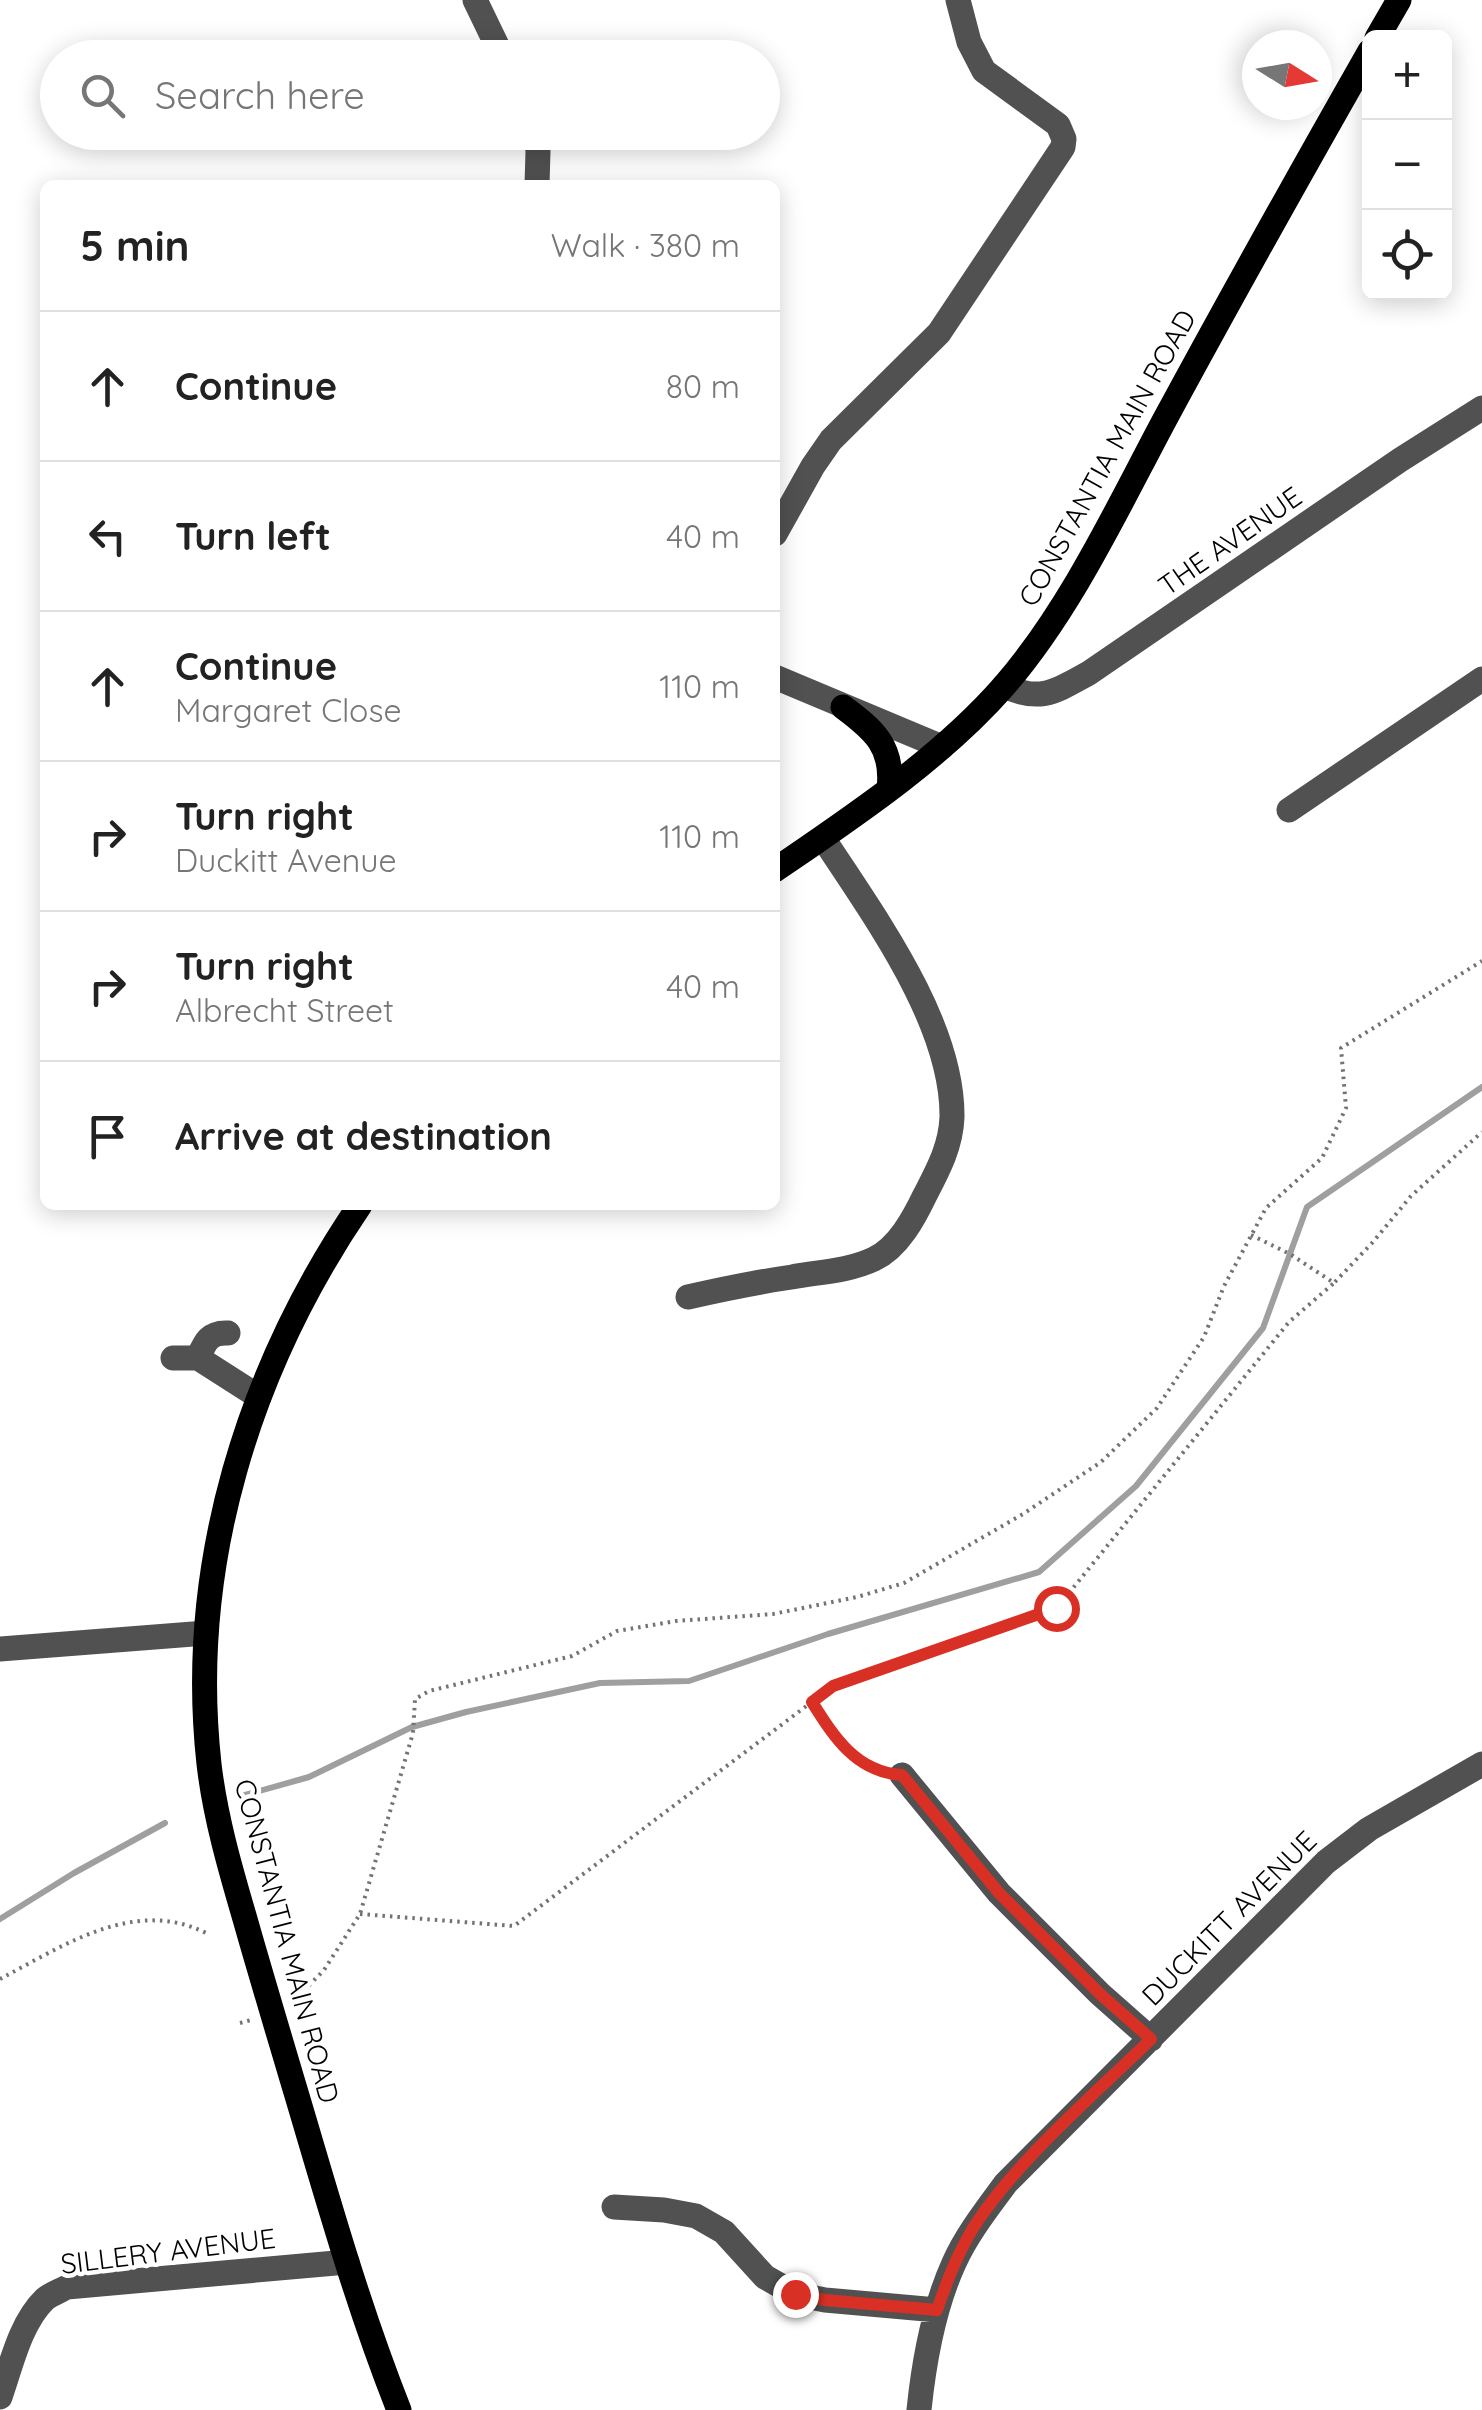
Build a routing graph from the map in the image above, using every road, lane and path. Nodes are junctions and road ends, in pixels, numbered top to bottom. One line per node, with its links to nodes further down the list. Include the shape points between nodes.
1 (474, 0): 5 (street)
2 (958, 0): 10 (street, via 984,70 1058,125 1062,147 938,333 831,440)
3 (1398, 0): 4 (main road)
4 (1381, 30)
5 (494, 40)
6 (1362, 65): 13 (main road, CONSTANTIA MAIN ROAD, via 1077,582)
7 (538, 150): 8 (street)
8 (536, 180)
9 (1482, 408): 13 (street, THE AVENUE, via 1089,673 1050,694)
10 (780, 525)
11 (780, 679): 14 (street)
12 (1482, 679): 17 (street)
13 (1004, 686): 15 (main road, CONSTANTIA MAIN ROAD)
14 (843, 707): 15 (street); 16 (main road, via 882,744)
15 (942, 746): 16 (main road, CONSTANTIA MAIN ROAD)
16 (889, 788): 18 (main road, CONSTANTIA MAIN ROAD)
17 (1289, 810)
18 (823, 838): 19 (main road, CONSTANTIA MAIN ROAD); 25 (street, via 883,931 935,1033 952,1118 944,1160 898,1239 872,1260)
19 (780, 867)
20 (1482, 961): 23 (path, via 1340,1048 1346,1108 1322,1158 1266,1208)
21 (1482, 1132): 24 (path, via 1411,1196)
22 (356, 1210): 27 (main road, CONSTANTIA MAIN ROAD, via 287,1331)
23 (1251, 1235): 24 (path); 33 (path, via 1204,1337 1157,1408 1101,1462 904,1583 773,1614 617,1632 572,1656 415,1699 413,1733)
24 (1334, 1283): 30 (path, via 1290,1322 1056,1608 833,1686)
25 (688, 1297)
26 (228, 1332): 27 (street, via 208,1338 185,1358)
27 (259, 1397): 28 (main road, CONSTANTIA MAIN ROAD, via 214,1554)
28 (206, 1633): 29 (street); 41 (main road, CONSTANTIA MAIN ROAD, via 210,1766 229,1864)
29 (0, 1649)
30 (812, 1702): 32 (path, via 857,1759 884,1774); 33 (path, via 514,1926)
31 (1482, 1764): 39 (street, DUCKITT AVENUE, via 1347,1844)
32 (902, 1775): 39 (street, via 999,1893)
33 (360, 1914): 36 (path, via 324,1970)
34 (206, 1933): 35 (path, via 162,1920 131,1922 88,1932)
35 (0, 1979)
36 (286, 2008)
37 (256, 2019): 38 (path)
38 (240, 2024)
39 (1151, 2039): 42 (street, DUCKITT AVENUE, via 1006,2184 953,2264)
40 (614, 2206): 42 (street, via 696,2216 724,2232 764,2278 795,2294)
41 (348, 2262): 43 (street, SILLERY AVENUE, via 67,2287 33,2314); 44 (main road, CONSTANTIA MAIN ROAD)
42 (937, 2310): 45 (street, DUCKITT AVENUE)
43 (0, 2397)
44 (399, 2410)
45 (919, 2410)

